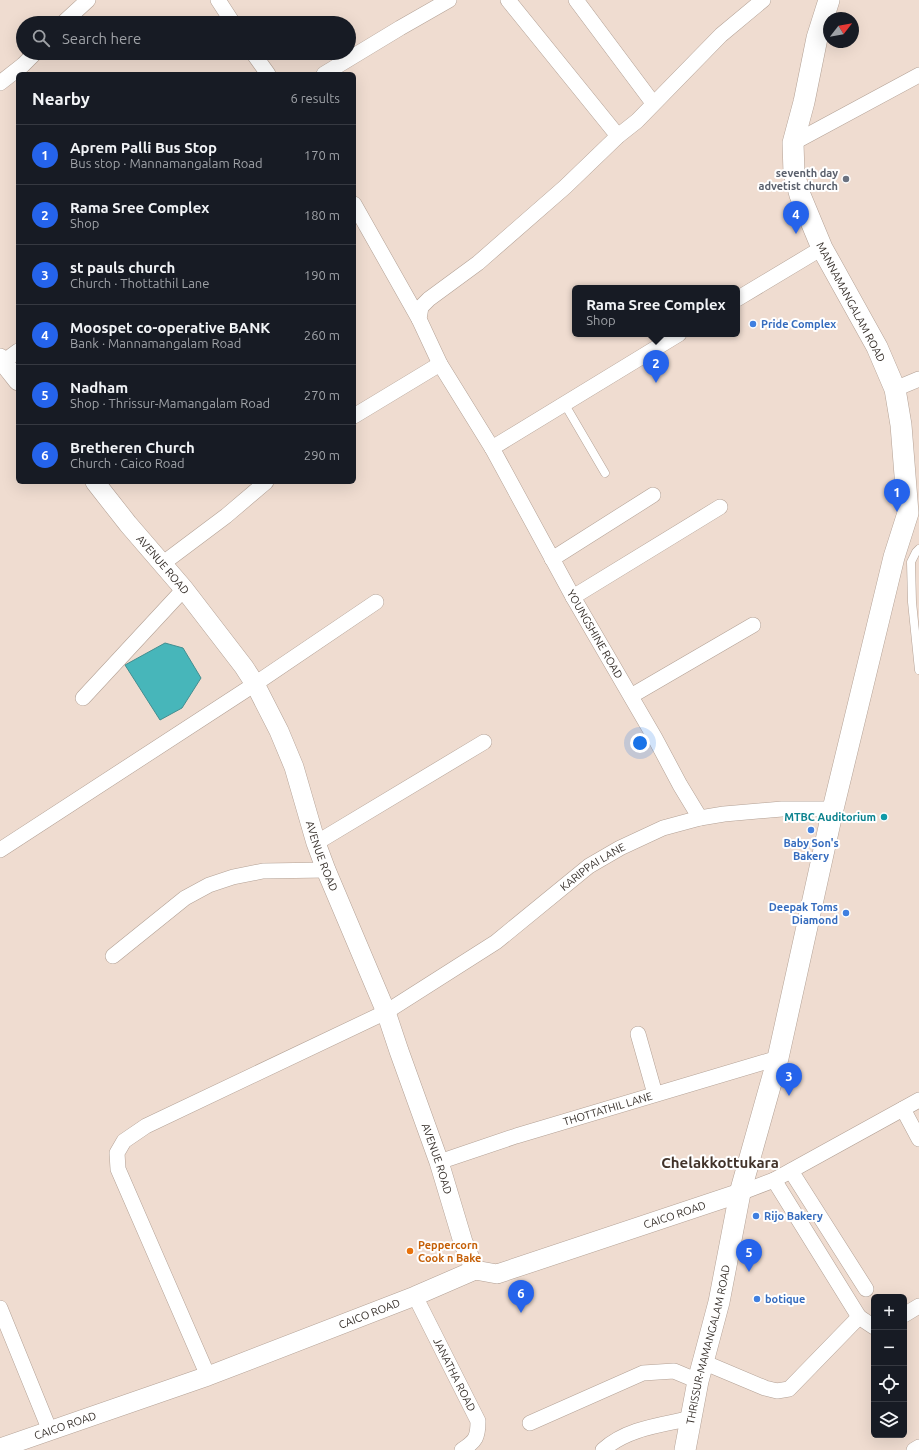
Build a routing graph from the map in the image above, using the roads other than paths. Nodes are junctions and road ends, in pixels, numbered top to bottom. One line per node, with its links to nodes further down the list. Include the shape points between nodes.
1 (88, 0): 8 (street)
2 (218, 0): 9 (street)
3 (449, 0): 10 (street)
4 (508, 0): 19 (street)
5 (576, 0): 18 (street)
6 (763, 0): 18 (street, via 721,35)
7 (829, 0): 20 (main road, MANNAMANGALAM ROAD, via 817,38)
8 (71, 16)
9 (228, 16)
10 (356, 55)
11 (28, 60): 17 (street)
12 (258, 60): 14 (street)
13 (347, 60): 15 (street)
14 (267, 72)
15 (327, 72)
16 (919, 75): 20 (street)
17 (0, 83)
18 (654, 103): 19 (street)
19 (618, 136): 24 (street, via 565,187 478,263 429,299 421,307)
20 (793, 143): 22 (main road, MANNAMANGALAM ROAD, via 794,173 800,195)
21 (356, 208): 24 (street, YOUNGSHINE ROAD)
22 (822, 248): 23 (street); 30 (main road, MANNAMANGALAM ROAD, via 877,347)
23 (740, 297)
24 (419, 319): 27 (street, YOUNGSHINE ROAD)
25 (674, 337): 31 (street)
26 (7, 357): 28 (street)
27 (440, 364): 32 (street); 33 (street, YOUNGSHINE ROAD)
28 (16, 377)
29 (919, 379): 30 (street)
30 (895, 389): 39 (main road, MANNAMANGALAM ROAD)
31 (564, 403): 33 (street); 34 (lane)
32 (356, 415)
33 (492, 448): 42 (street, YOUNGSHINE ROAD)
34 (605, 473)
35 (97, 484): 43 (street, AVENUE ROAD)
36 (264, 484): 43 (street)
37 (653, 495): 42 (street)
38 (720, 507): 45 (street)
39 (914, 511): 40 (main road); 53 (main road, THRISSUR-MAMANGALAM ROAD, via 894,557)
40 (919, 532)
41 (919, 549): 48 (lane, via 910,562)
42 (552, 559): 45 (street, YOUNGSHINE ROAD)
43 (162, 564): 44 (street, AVENUE ROAD)
44 (184, 589): 49 (street, AVENUE ROAD); 51 (street)
45 (573, 597): 50 (street, YOUNGSHINE ROAD)
46 (376, 602): 49 (street)
47 (753, 625): 50 (street)
48 (919, 670)
49 (255, 684): 55 (street, AVENUE ROAD, via 294,767); 56 (street)
50 (631, 696): 54 (street, YOUNGSHINE ROAD)
51 (83, 698)
52 (484, 742): 55 (street)
53 (832, 809): 54 (street, KARIPPAI LANE, via 782,809); 61 (main road, THRISSUR-MAMANGALAM ROAD)
54 (700, 818): 59 (street, KARIPPAI LANE, via 663,828 589,866 496,942)
55 (316, 843): 57 (street, AVENUE ROAD)
56 (0, 850)
57 (326, 870): 58 (street, via 263,871 209,885 185,898); 59 (street, AVENUE ROAD)
58 (113, 956)
59 (386, 1012): 66 (street, AVENUE ROAD); 79 (street, KARIPPAI LANE, via 146,1126 124,1141 117,1153 118,1169)
60 (638, 1034): 62 (street)
61 (778, 1058): 62 (street, THOTTATHIL LANE); 69 (main road, THRISSUR-MAMANGALAM ROAD)
62 (655, 1094): 66 (street, THOTTATHIL LANE)
63 (919, 1100): 64 (street)
64 (903, 1109): 65 (street); 67 (street)
65 (919, 1139)
66 (439, 1162): 70 (street, AVENUE ROAD, via 463,1242)
67 (791, 1171): 68 (street); 71 (street)
68 (774, 1180): 69 (street); 76 (street)
69 (740, 1193): 70 (street, CAICO ROAD, via 497,1274); 78 (main road, THRISSUR-MAMANGALAM ROAD, via 719,1302)
70 (475, 1270): 72 (street, CAICO ROAD)
71 (866, 1289)
72 (415, 1296): 79 (street, CAICO ROAD); 85 (street, JANATHA ROAD, via 478,1421 478,1435)
73 (919, 1306): 75 (street)
74 (0, 1308): 82 (street)
75 (907, 1313)
76 (859, 1318): 77 (street); 78 (street, via 789,1389 777,1391)
77 (871, 1325)
78 (700, 1371): 80 (main road, THRISSUR-MAMANGALAM ROAD); 81 (street, via 644,1373)
79 (208, 1376): 82 (street, CAICO ROAD)
80 (692, 1418): 86 (street, via 633,1432); 87 (main road, THRISSUR-MAMANGALAM ROAD)
81 (530, 1423)
82 (50, 1431): 84 (street, CAICO ROAD)
83 (919, 1447): 88 (street)
84 (0, 1448)
85 (462, 1450)
86 (603, 1450)
87 (686, 1450)
88 (914, 1450)

